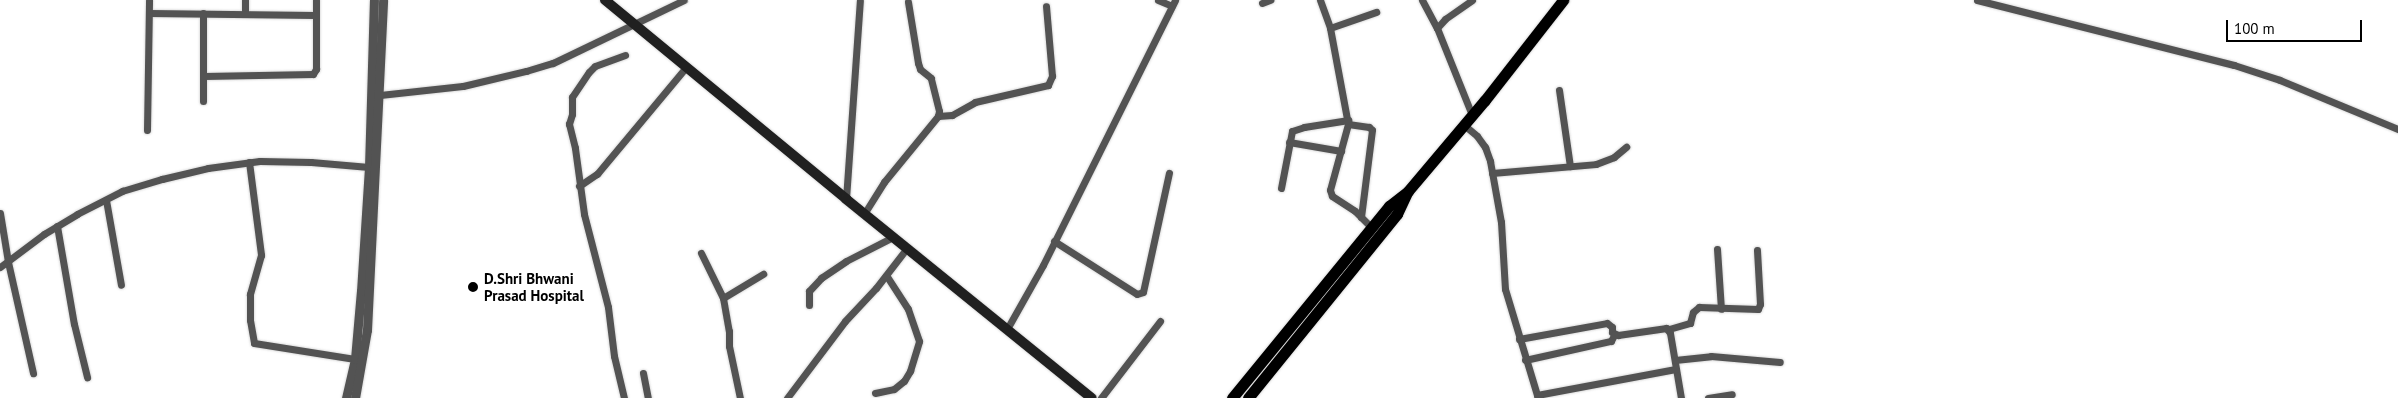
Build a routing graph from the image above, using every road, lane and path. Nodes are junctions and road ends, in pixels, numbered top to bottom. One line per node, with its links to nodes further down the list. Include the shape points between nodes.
1 (149, 0): 21 (street)
2 (245, 0): 23 (street)
3 (316, 0): 24 (street)
4 (374, 0): 45 (street)
5 (383, 0): 32 (street)
6 (605, 0): 25 (main road)
7 (684, 0): 25 (street)
8 (860, 0): 51 (street)
9 (1158, 0): 17 (street)
10 (1270, 0): 18 (street)
11 (1320, 0): 26 (street)
12 (1422, 0): 27 (street)
13 (1472, 0): 27 (street)
14 (1563, 0): 34 (main road)
15 (1976, 0): 38 (street, via 2234,65 2280,80)
16 (908, 2): 35 (street, via 918,63 920,70 931,78)
17 (1173, 3): 59 (street)
18 (1262, 3)
19 (1046, 6): 35 (street, via 1052,76 1048,85 975,102 952,115)
20 (1376, 12): 26 (street)
21 (149, 13): 22 (street); 39 (street)
22 (203, 13): 23 (street); 30 (street)
23 (245, 13): 24 (street)
24 (315, 16): 30 (street, via 316,69 313,74)
25 (634, 24): 29 (main road); 32 (street, via 553,63 526,71 463,86)
26 (1330, 28): 36 (street)
27 (1437, 28): 34 (street)
28 (625, 55): 48 (street, via 595,66 572,98 569,124)
29 (686, 67): 48 (street, via 597,174); 51 (main road)
30 (204, 76): 33 (street)
31 (1559, 90): 44 (street)
32 (380, 95): 89 (street, via 367,330)
33 (203, 101)
34 (1472, 114): 37 (main road)
35 (938, 116): 54 (street, via 884,182)
36 (1348, 122): 40 (street, via 1301,127 1292,131); 42 (street); 55 (street, via 1372,130)
37 (1464, 125): 47 (street, via 1485,147); 50 (main road)
38 (2398, 129)
39 (146, 130)
40 (1289, 142): 42 (street); 49 (street)
41 (1626, 147): 44 (street, via 1605,161)
42 (1341, 151): 55 (street, via 1330,193)
43 (249, 162): 45 (street, via 311,162); 52 (street, via 162,179); 76 (street, via 261,255 250,294 254,343)
44 (1570, 166): 47 (street)
45 (368, 167): 76 (street)
46 (1169, 173): 59 (street, via 1143,292 1136,294)
47 (1492, 173): 75 (street, via 1501,222 1505,289)
48 (579, 186): 90 (street, via 608,307 614,356)
49 (1282, 188)
50 (1408, 191): 57 (main road); 98 (main road, via 1397,214)
51 (846, 199): 54 (main road)
52 (106, 200): 56 (street); 67 (street)
53 (0, 213): 64 (street)
54 (864, 214): 58 (main road)
55 (1361, 216): 57 (street)
56 (57, 226): 64 (street); 83 (street)
57 (1371, 227): 97 (main road)
58 (893, 237): 60 (main road); 69 (street, via 821,278 809,291)
59 (1054, 241): 72 (street)
60 (906, 248): 66 (street); 72 (main road)
61 (1717, 249): 70 (street)
62 (1757, 250): 70 (street, via 1760,306 1754,310)
63 (701, 253): 68 (street)
64 (3, 263): 81 (street)
65 (763, 274): 68 (street)
66 (886, 275): 84 (street, via 908,309 919,341 910,371 899,386); 93 (street, via 845,321)
67 (121, 285)
68 (723, 298): 92 (street)
69 (809, 305)
70 (1721, 309): 73 (street, via 1695,309 1690,322)
71 (1160, 321): 96 (street)
72 (1007, 329): 95 (main road)
73 (1669, 329): 74 (street); 78 (street)
74 (1614, 335): 75 (street, via 1607,323); 77 (street, via 1611,341)
75 (1518, 339): 77 (street)
76 (355, 359): 88 (street)
77 (1525, 360): 87 (street)
78 (1675, 360): 79 (street, via 1711,356); 80 (street)
79 (1780, 362)
80 (1676, 369): 87 (street); 99 (street)
81 (33, 373)
82 (643, 373): 91 (street)
83 (87, 377)
84 (890, 390): 85 (street); 94 (street)
85 (876, 393)
86 (1732, 394): 100 (street)
87 (1537, 397)
88 (346, 398)
89 (355, 398)
90 (624, 398)
91 (648, 398)
92 (740, 398)
93 (787, 398)
94 (892, 398)
95 (1092, 398)
96 (1101, 398)
97 (1232, 398)
98 (1248, 398)
99 (1681, 398)
100 (1708, 398)

